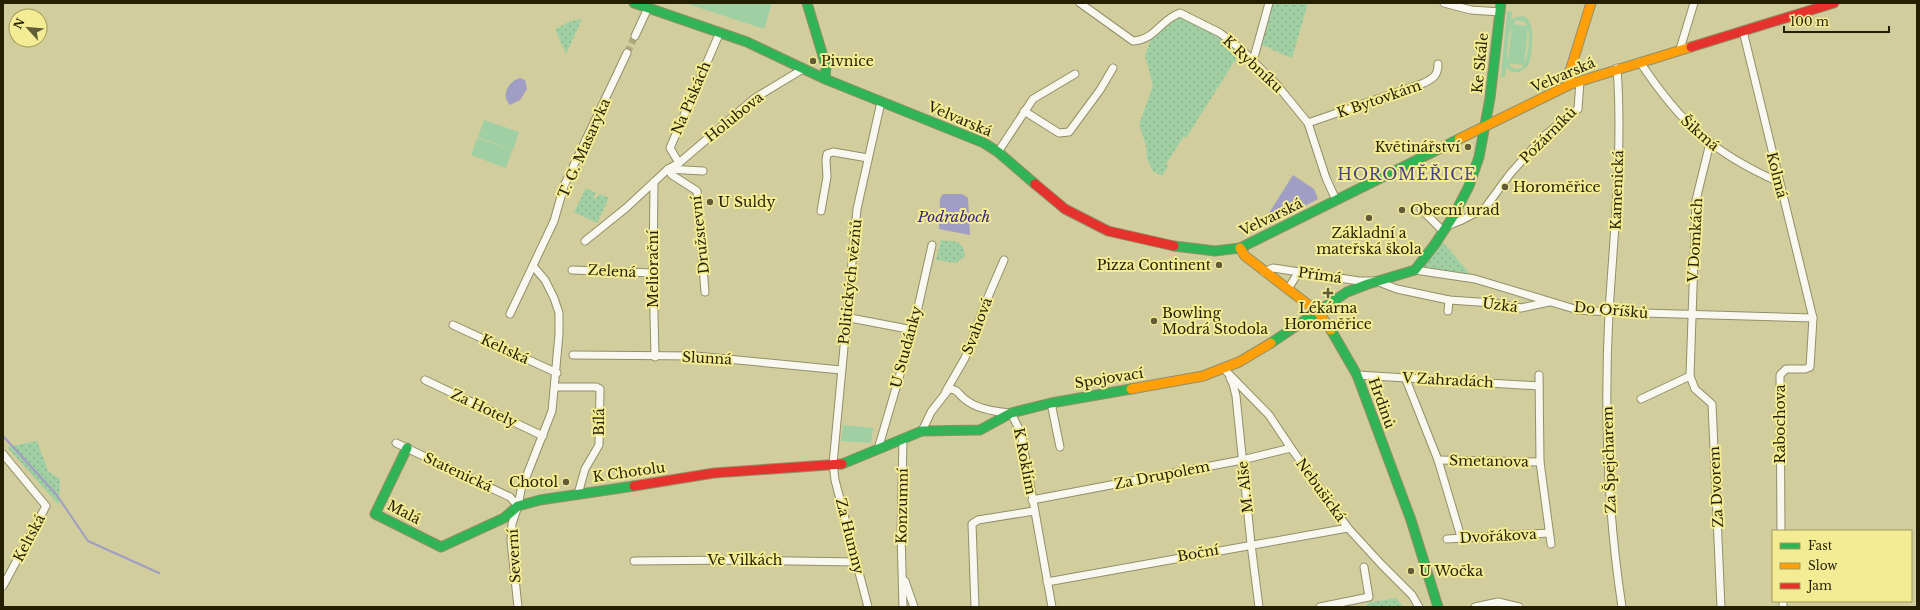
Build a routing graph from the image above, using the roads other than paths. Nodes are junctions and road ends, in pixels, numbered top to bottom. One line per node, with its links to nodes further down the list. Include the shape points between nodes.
1 (634, 3): 9 (street, Velvarská)
2 (807, 3): 23 (street, via 826,66)
3 (1080, 3): 16 (street, K Rybníku, via 1133,41 1143,40 1171,16 1180,13 1220,33)
4 (1270, 3): 16 (street)
5 (1444, 3): 10 (street, via 1471,10)
6 (1591, 3): 24 (street, via 1570,71)
7 (1694, 3): 14 (street)
8 (1834, 3): 11 (street, Velvarská)
9 (648, 8): 12 (street, Velvarská); 13 (street)
10 (1500, 8): 28 (street, Ke Skále)
11 (1743, 31): 14 (street, Velvarská); 36 (street, Kolmá)
12 (720, 32): 21 (street, Velvarská); 32 (street, Na Pískách, via 670,148)
13 (635, 36)
14 (1680, 50): 17 (street, Velvarská)
15 (627, 53): 45 (street, T. G. Masaryka, via 564,186 554,221)
16 (1253, 61): 27 (street, K Rybníku, via 1277,84)
17 (1640, 62): 20 (street, Velvarská); 29 (street, Šikmá, via 1681,117)
18 (1438, 64): 27 (street, K Bytovkám, via 1438,72 1434,78 1424,83)
19 (1113, 68): 26 (street, via 1069,132 1060,133)
20 (1617, 68): 24 (street, Velvarská); 57 (street, Kamenická, via 1620,98 1616,233)
21 (803, 69): 23 (street, Velvarská); 32 (street, Holubova, via 755,98)
22 (1075, 74): 26 (street, via 1033,99)
23 (825, 79): 25 (street, Velvarská)
24 (1575, 82): 28 (street, Velvarská); 40 (street, Požárníků, via 1578,109 1544,136 1510,174 1485,208)
25 (881, 102): 30 (street, Velvarská, via 984,143); 31 (street, Politických vězňů)
26 (1024, 111): 30 (street)
27 (1308, 123): 37 (street, K Rybníku)
28 (1487, 125): 37 (street, Velvarská); 40 (street, Ke Skále, via 1474,173)
29 (1710, 143): 36 (street, Šikmá, via 1733,160); 60 (street, V Domkách, via 1696,200)
30 (998, 152): 43 (street, Velvarská, via 1065,209 1108,231 1195,250)
31 (868, 158): 39 (street, via 833,152 827,154 827,177); 61 (street, Politických vězňů, via 857,209)
32 (679, 163): 33 (street, Holubova)
33 (668, 168): 34 (street); 35 (street, Holubova); 53 (street, Družstevní, via 672,175 697,191)
34 (703, 171)
35 (654, 182): 41 (street, Holubova); 50 (street, Meliorační)
36 (1779, 182): 62 (street, Kolmá)
37 (1336, 200): 43 (street, Velvarská)
38 (1421, 209): 40 (street)
39 (821, 211)
40 (1446, 229): 47 (street, Ke Skále)
41 (585, 241)
42 (932, 245): 64 (street, U Studánky)
43 (1240, 248): 48 (street, Hrdinů, via 1245,256)
44 (1004, 260): 77 (street, Svahová, via 965,358)
45 (533, 266): 59 (street, T. G. Masaryka); 69 (street, via 545,280 559,313)
46 (572, 270): 50 (street, Zelená)
47 (1415, 270): 51 (street, Spojovací); 55 (street, Do Oříšků, via 1475,279)
48 (1264, 272): 49 (street, Přímá, via 1273,268); 52 (street, Hrdinů)
49 (1298, 272): 51 (street, Přímá); 52 (street)
50 (653, 273): 66 (street, Meliorační)
51 (1376, 281): 54 (street, Úzká, via 1397,290); 58 (street, Spojovací, via 1344,294)
52 (1288, 289): 58 (street, Hrdinů)
53 (705, 292)
54 (1449, 300): 55 (street, Úzká, via 1521,308); 56 (street)
55 (1550, 302): 57 (street, Do Oříšků, via 1578,310)
56 (1448, 311)
57 (1609, 312): 60 (street, Do Oříšků); 125 (street, Za Špejcharem, via 1606,446 1613,541)
58 (1319, 313): 68 (street, Spojovací); 70 (street, Hrdinů)
59 (510, 314)
60 (1691, 314): 62 (street, Do Oříšků); 72 (street)
61 (845, 317): 64 (street); 67 (street, Politických vězňů)
62 (1813, 318): 99 (street, Rabochova, via 1810,367 1786,369 1780,375)
63 (453, 325): 69 (street, Keltská)
64 (913, 330): 88 (street, U Studánky)
65 (573, 355): 66 (street, Slunná)
66 (655, 356): 67 (street, Slunná, via 696,356)
67 (841, 370): 93 (street, Politických vězňů)
68 (1225, 370): 79 (street, Spojovací, via 1196,378); 87 (street, Nebušická, via 1269,415); 90 (street, M. Alše, via 1234,384)
69 (557, 373): 76 (street)
70 (1357, 375): 73 (street, V Zahradách); 122 (street, Hrdinů, via 1411,520)
71 (1539, 375): 75 (street)
72 (1690, 376): 78 (street); 126 (street, Za Dvorem, via 1696,389 1712,404)
73 (1405, 377): 75 (street, V Zahradách); 91 (street)
74 (425, 380): 82 (street, Za Hotely)
75 (1539, 386): 92 (street)
76 (556, 387): 82 (street, via 552,411); 94 (street, Bílá, via 600,389 599,445 585,469)
77 (946, 391): 80 (street, via 953,389 972,404 1000,412); 81 (street, Svahová, via 930,412)
78 (1641, 399)
79 (1051, 402): 80 (street, Spojovací); 85 (street)
80 (1011, 412): 81 (street, Spojovací, via 980,430); 95 (street, K Roklím, via 1021,433)
81 (922, 432): 83 (street, Spojovací)
82 (543, 436): 96 (street, via 520,490)
83 (903, 439): 88 (street, Spojovací); 109 (street, Konzumní)
84 (396, 443): 86 (street, Statenická)
85 (1060, 447)
86 (407, 448): 96 (street, Statenická, via 510,497); 105 (street, Malá, via 375,514)
87 (1291, 448): 90 (street, Za Drupolem); 98 (street, Nebušická)
88 (878, 449): 93 (street, Spojovací, via 849,462)
89 (3, 454): 111 (street, Keltská, via 46,506)
90 (1242, 460): 95 (street, Za Drupolem); 103 (street, M. Alše)
91 (1438, 460): 92 (street, Smetanova); 101 (street)
92 (1540, 462): 100 (street)
93 (833, 464): 94 (street, K Chotolu, via 714,472); 107 (street, Za Humny)
94 (578, 494): 96 (street, K Chotolu)
95 (1032, 500): 97 (street, K Roklím)
96 (518, 506): 105 (street, K Chotolu, via 504,518); 113 (street, Severní, via 512,524 511,541)
97 (1034, 511): 110 (street, K Roklím); 117 (street, K Roklím, via 978,520 972,524)
98 (1348, 528): 103 (street, Boční); 121 (street, Nebušická, via 1412,595)
99 (1781, 530)
100 (1550, 533): 101 (street, Dvořákova); 104 (street)
101 (1461, 537): 102 (street, Dvořákova)
102 (1447, 539)
103 (1250, 544): 110 (street, Boční); 119 (street, M. Alše)
104 (1550, 544)
105 (441, 547)
106 (634, 561): 107 (street, Ve Vilkách)
107 (856, 562): 114 (street, Za Humny)
108 (1364, 567): 120 (street, via 1369,597)
109 (902, 574): 115 (street, Konzumní); 116 (street, Konzumní)
110 (1047, 582): 118 (street, K Roklím)
111 (3, 586)
112 (1483, 606): 123 (street); 124 (street, via 1498,602)
113 (518, 607)
114 (868, 607)
115 (903, 607)
116 (914, 607)
117 (975, 607)
118 (1052, 607)
119 (1260, 607)
120 (1320, 607)
121 (1419, 607)
122 (1438, 607)
123 (1475, 607)
124 (1519, 607)
125 (1622, 607)
126 (1721, 607)

